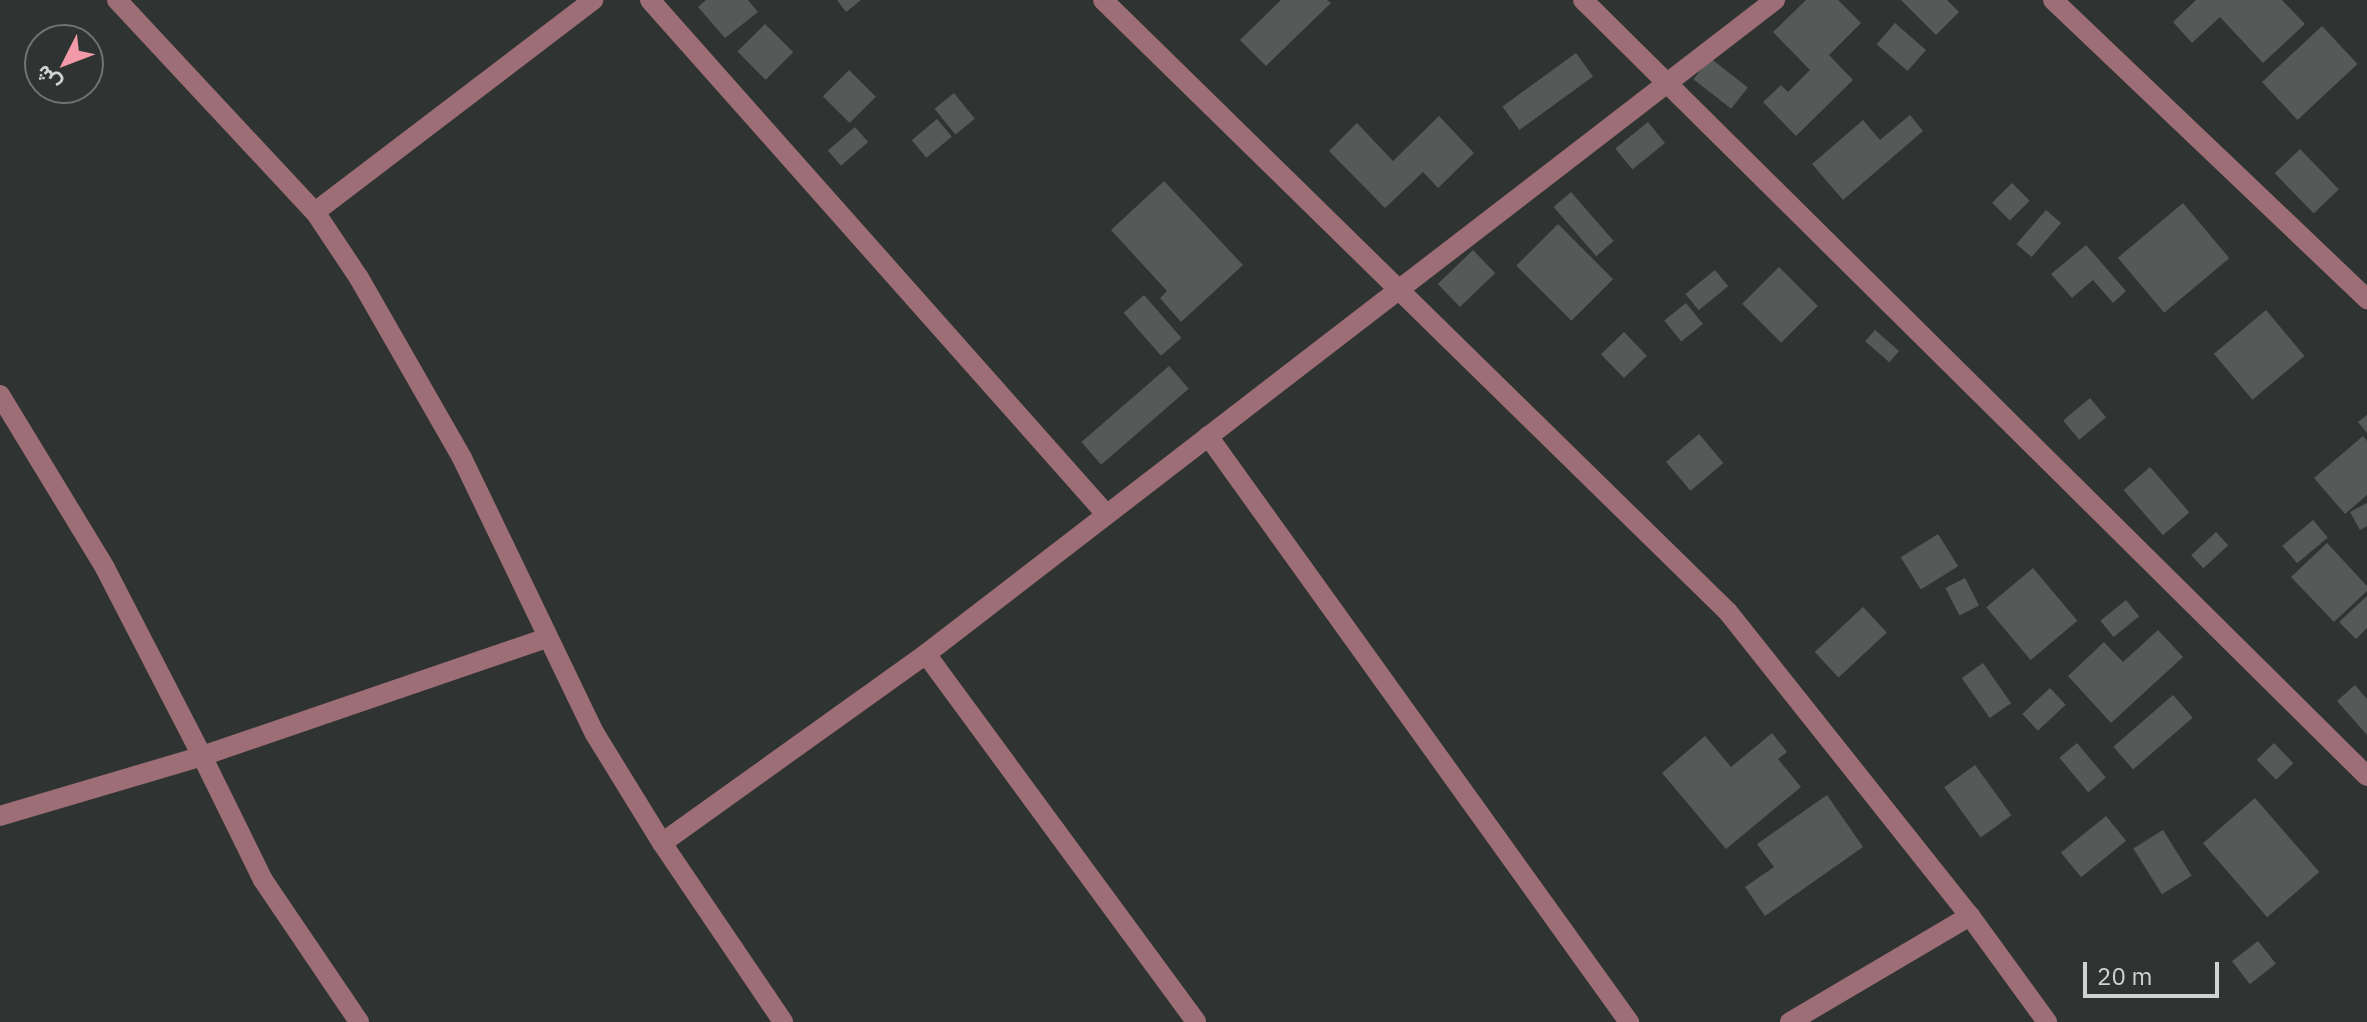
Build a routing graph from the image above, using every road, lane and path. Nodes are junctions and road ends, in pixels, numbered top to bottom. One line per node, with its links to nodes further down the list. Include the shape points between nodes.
1 (117, 0): 9 (street)
2 (593, 0): 9 (street)
3 (650, 0): 14 (street)
4 (1103, 0): 10 (street)
5 (1583, 0): 8 (street)
6 (1775, 0): 8 (street)
7 (2053, 0): 11 (street)
8 (1667, 84): 10 (street); 18 (street)
9 (315, 212): 15 (street, via 462,458)
10 (1395, 290): 13 (street); 21 (street, via 1728,612)
11 (2367, 299)
12 (0, 395): 17 (street, via 105,568)
13 (1208, 436): 14 (street); 25 (street)
14 (1106, 514): 16 (street)
15 (546, 638): 17 (street); 20 (street, via 595,734)
16 (926, 654): 20 (street); 24 (street)
17 (202, 756): 19 (street); 22 (street, via 263,880)
18 (2367, 776)
19 (0, 816)
20 (662, 843): 23 (street)
21 (1970, 916): 26 (street); 27 (street)
22 (359, 1022)
23 (783, 1022)
24 (1196, 1022)
25 (1629, 1022)
26 (1790, 1022)
27 (2047, 1022)

